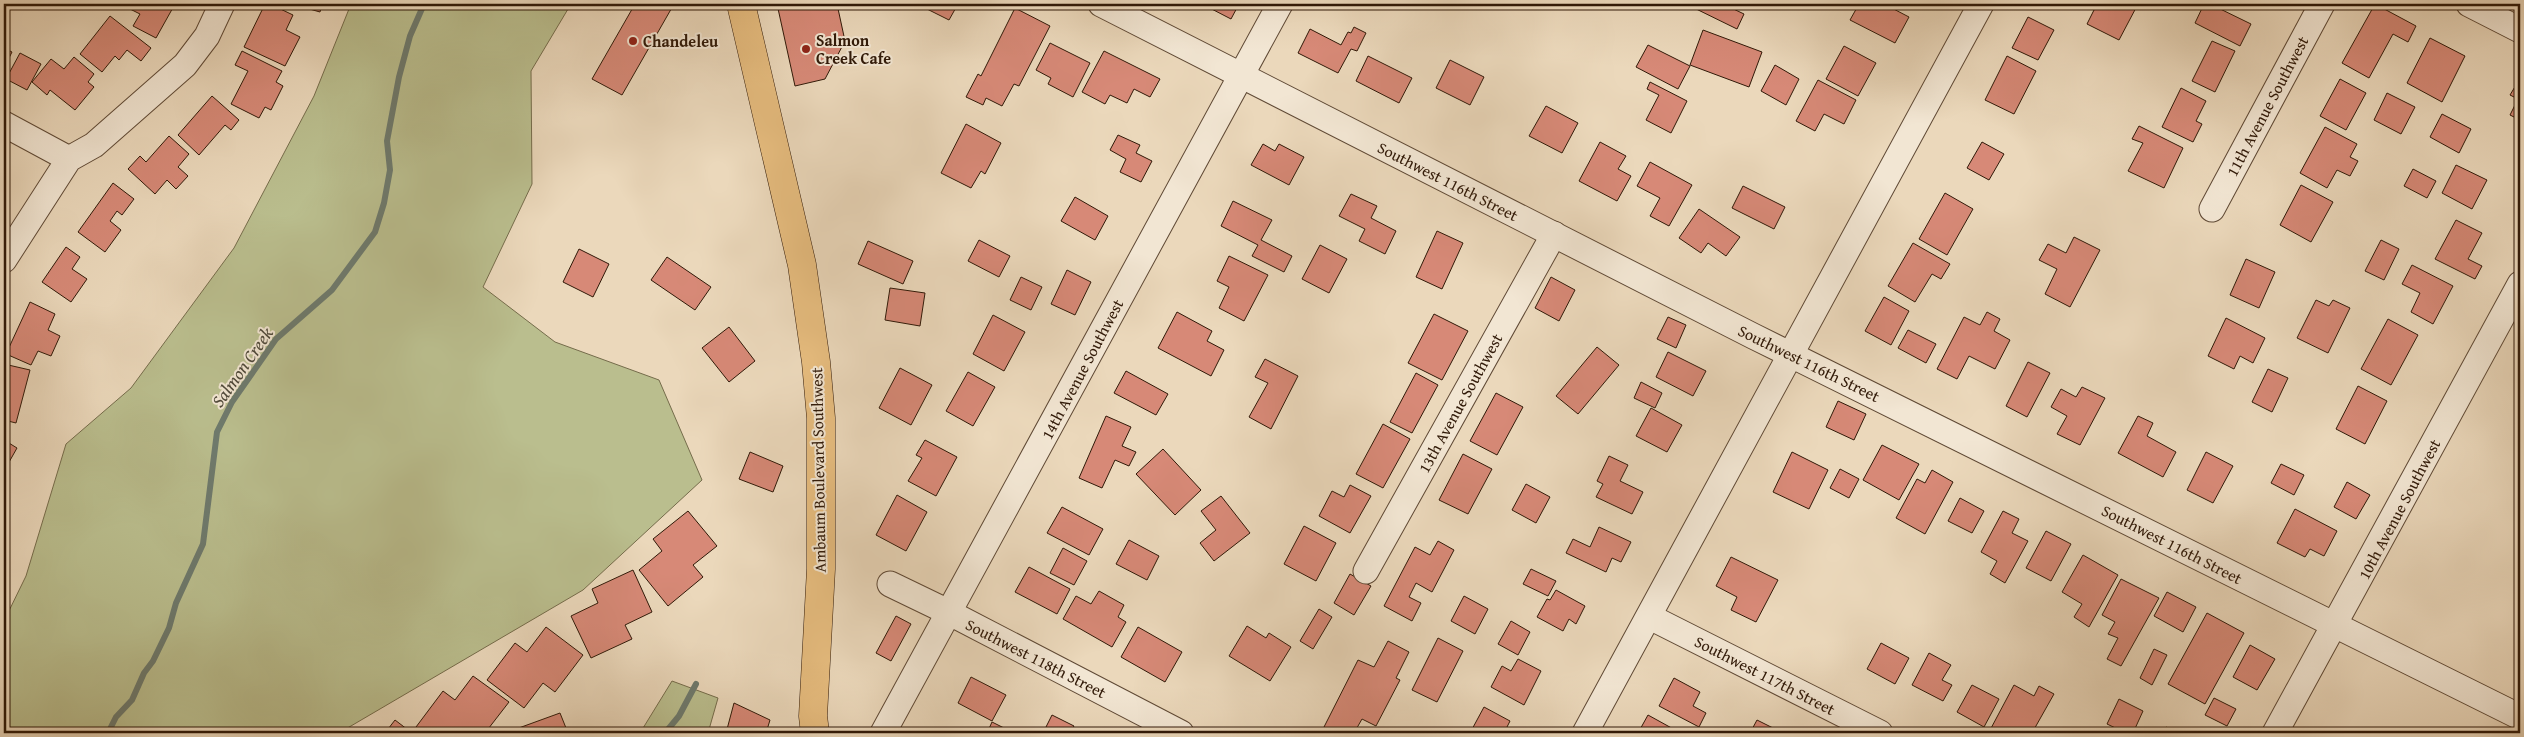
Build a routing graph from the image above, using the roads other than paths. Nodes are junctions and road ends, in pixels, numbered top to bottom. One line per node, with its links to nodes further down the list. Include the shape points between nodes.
1 (222, 4): 11 (street, via 207,36 185,65 94,145)
2 (741, 4): 23 (main road, Ambaum Boulevard Southwest, via 802,265 816,362 820,418 821,569 813,716)
3 (1101, 4): 9 (street, Southwest 116th Street)
4 (1280, 4): 9 (street, 14th Avenue Southwest)
5 (1981, 4): 16 (street)
6 (2322, 4): 12 (street, 11th Avenue Southwest)
7 (2469, 4): 8 (street)
8 (2520, 30)
9 (1240, 76): 13 (street, Southwest 116th Street); 19 (street, 14th Avenue Southwest)
10 (4, 124): 11 (street)
11 (69, 160): 14 (street)
12 (2212, 209)
13 (1554, 234): 16 (street, Southwest 116th Street); 17 (street, 13th Avenue Southwest)
14 (4, 260)
15 (2520, 284): 21 (street, 10th Avenue Southwest)
16 (1790, 355): 20 (street); 21 (street, Southwest 116th Street)
17 (1366, 571)
18 (890, 584): 19 (street, Southwest 118th Street)
19 (948, 612): 24 (street, 14th Avenue Southwest); 25 (street, Southwest 118th Street)
20 (1650, 617): 26 (street); 27 (street, Southwest 117th Street)
21 (2335, 626): 22 (street, Southwest 116th Street); 28 (street, 10th Avenue Southwest)
22 (2520, 717)
23 (815, 733)
24 (883, 733)
25 (1181, 733)
26 (1585, 733)
27 (1880, 733)
28 (2276, 733)

